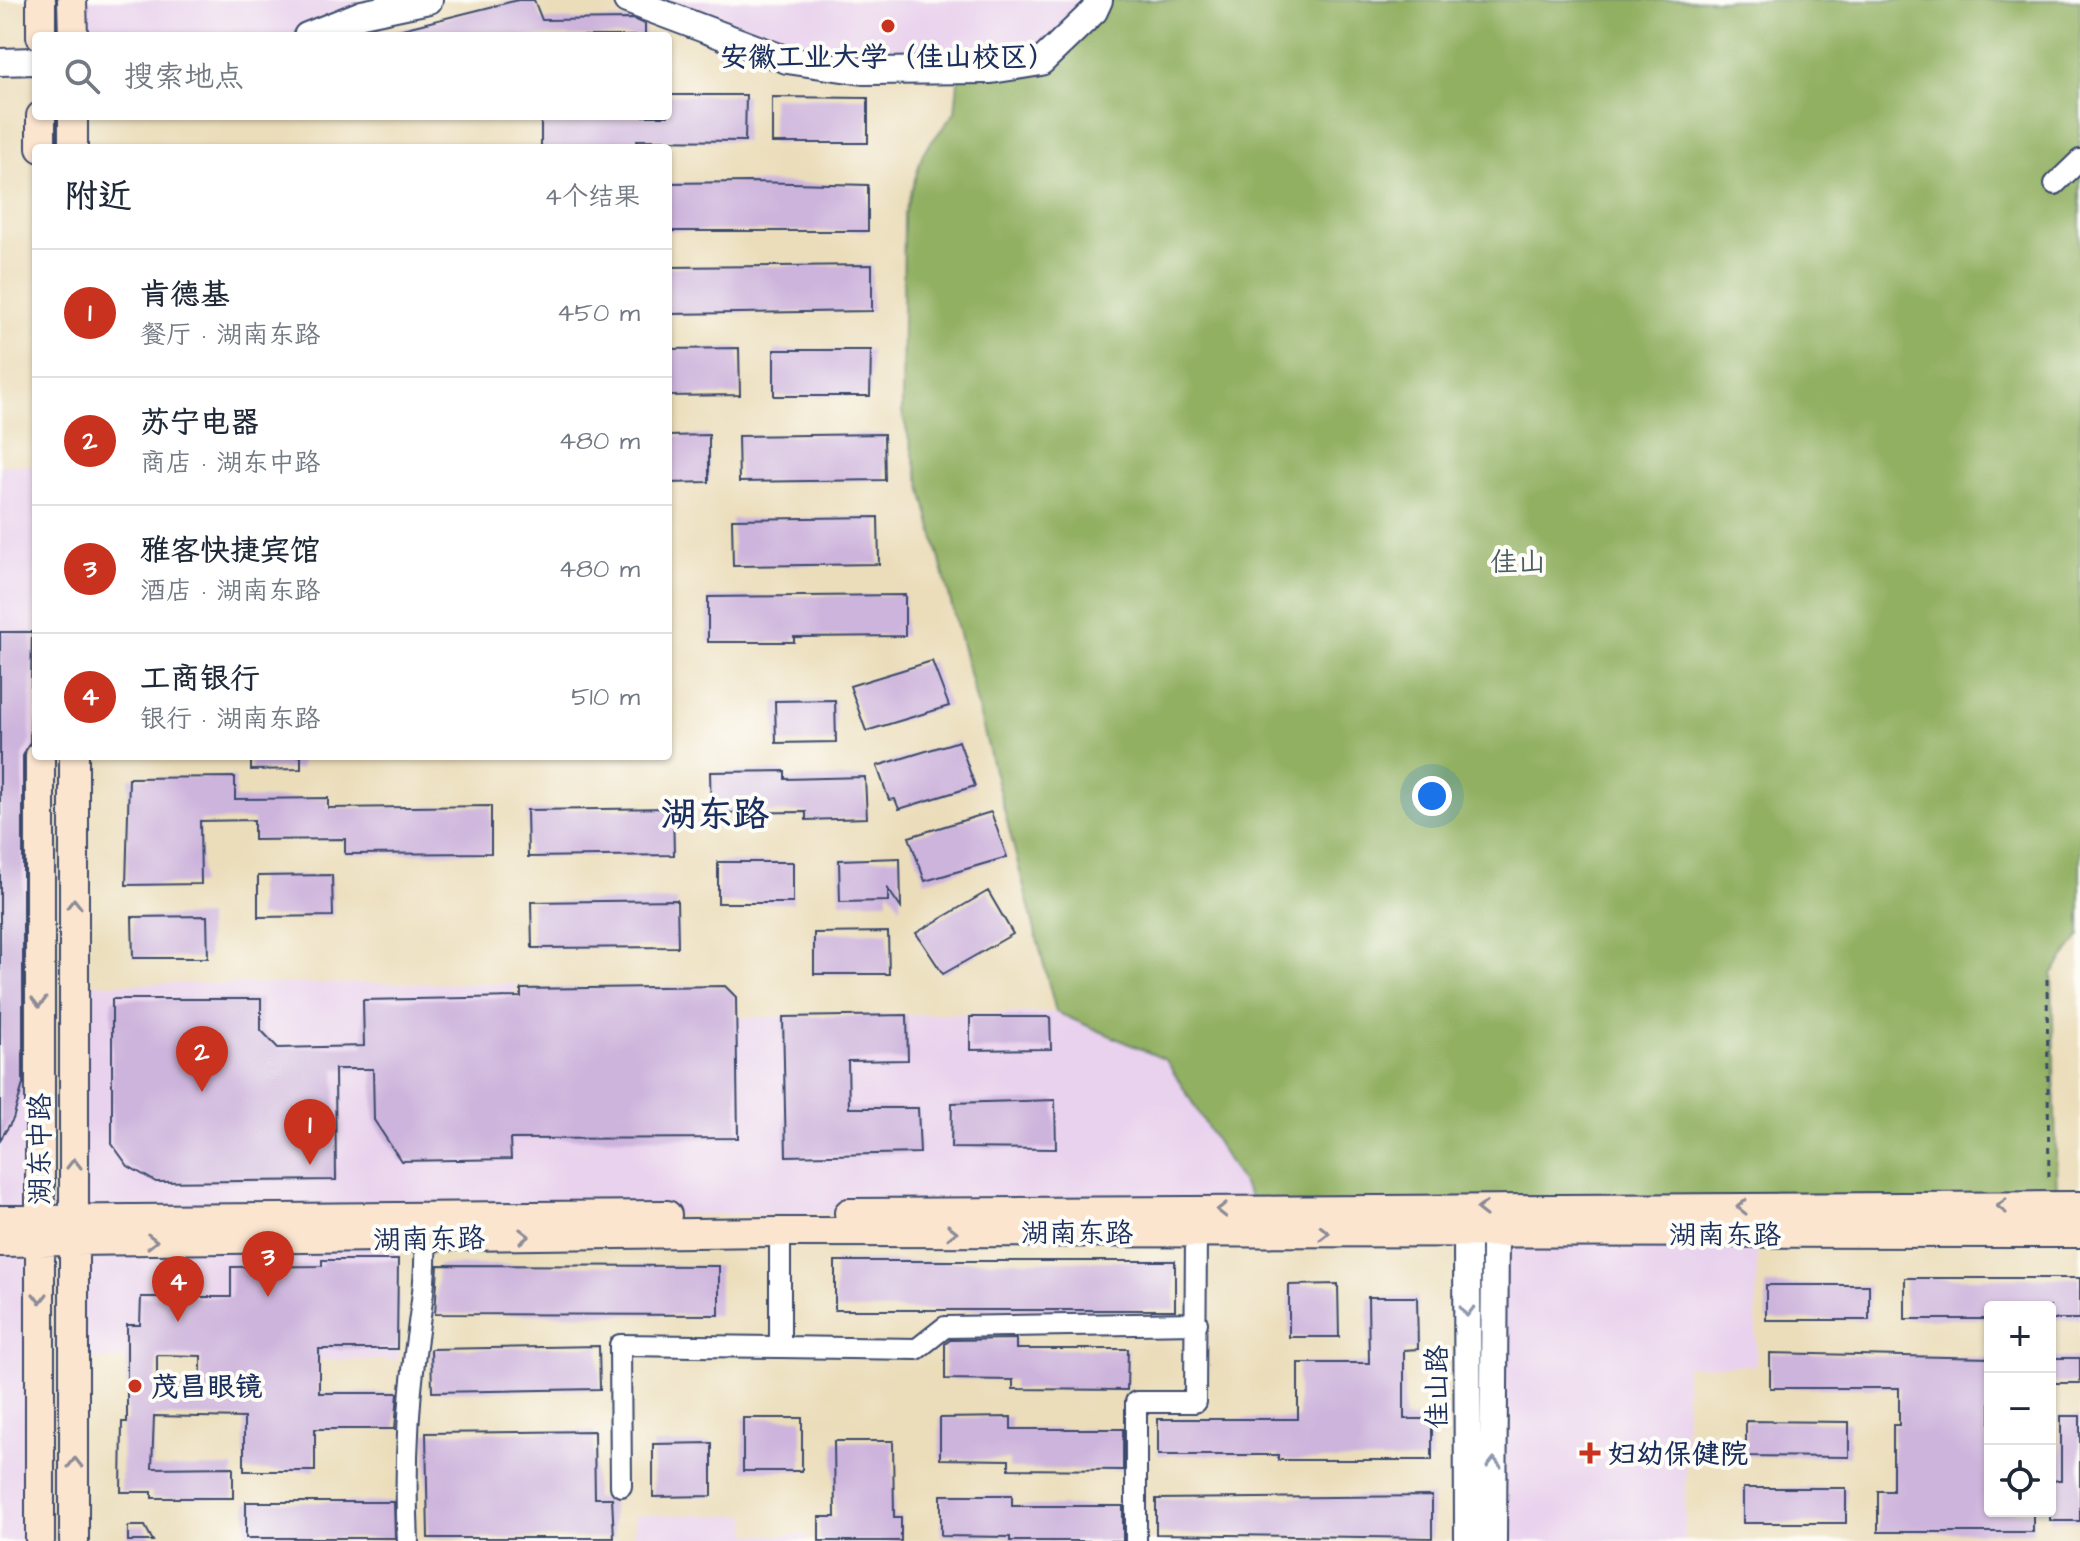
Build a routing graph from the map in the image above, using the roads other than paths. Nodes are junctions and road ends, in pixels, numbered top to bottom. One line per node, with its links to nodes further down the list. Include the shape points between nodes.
1 (41, 0): 6 (main road)
2 (72, 0): 7 (main road)
3 (429, 0): 8 (street, via 362,14)
4 (627, 0): 5 (street, via 787,60 863,71 926,71 991,70 1041,62)
5 (1099, 0)
6 (41, 32)
7 (73, 32)
8 (317, 32)
9 (32, 61): 10 (street)
10 (0, 62)
11 (41, 120): 13 (main road)
12 (73, 120): 14 (main road)
13 (41, 144)
14 (73, 144)
15 (2080, 160): 16 (street)
16 (2055, 184)
17 (40, 760): 21 (main road, 湖东中路, one-way to 21)
18 (74, 760): 22 (main road, 湖东中路, one-way to 18)
19 (2080, 1206): 22 (main road, one-way to 22)
20 (0, 1220): 21 (main road)
21 (39, 1231): 22 (main road); 28 (main road); 32 (main road, 湖东中路, one-way to 32)
22 (74, 1231): 27 (main road, 湖南东路, one-way to 27); 33 (main road, 湖东中路, one-way to 22)
23 (780, 1232): 24 (main road, 湖南东路, one-way to 24); 27 (main road, 湖南东路, one-way to 23); 30 (street)
24 (1196, 1232): 26 (main road, 湖南东路, one-way to 26); 29 (street)
25 (2080, 1233): 26 (main road, 湖南东路)
26 (1481, 1234): 36 (street, 佳山路, one-way to 36); 37 (street, 佳山路, one-way to 26)
27 (425, 1238): 34 (street, via 427,1273 414,1363 405,1496)
28 (0, 1242)
29 (1197, 1323): 30 (street, via 945,1327 917,1349); 35 (street, via 1195,1402 1136,1402)
30 (780, 1347): 31 (street, via 620,1345)
31 (621, 1486)
32 (40, 1541)
33 (74, 1541)
34 (408, 1541)
35 (1136, 1541)
36 (1468, 1541)
37 (1493, 1541)

